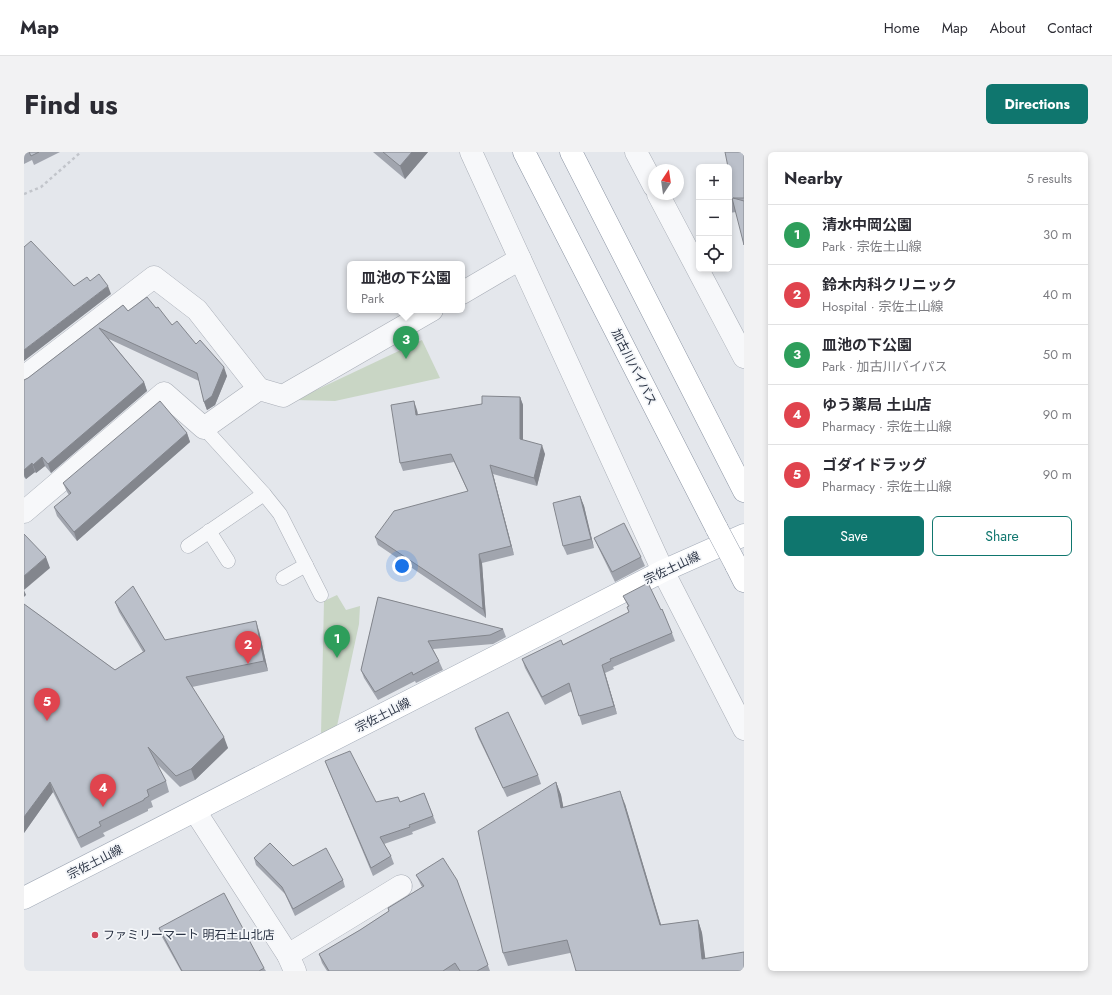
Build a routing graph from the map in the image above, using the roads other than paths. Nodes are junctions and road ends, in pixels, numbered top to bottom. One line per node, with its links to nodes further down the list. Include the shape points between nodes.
1 (471, 152): 7 (street)
2 (524, 152): 23 (main road, 加古川バイパス, bridge)
3 (571, 152): 14 (main road)
4 (636, 152): 5 (street)
5 (648, 175)
6 (661, 200): 10 (street)
7 (520, 259): 8 (street); 22 (street)
8 (465, 291)
9 (427, 313): 12 (street, via 284,396)
10 (744, 357)
11 (24, 377): 12 (street, via 154,277 197,310)
12 (258, 389): 13 (street)
13 (204, 428): 15 (lane); 16 (street, via 164,393)
14 (744, 490)
15 (264, 494): 17 (lane); 21 (lane, via 280,514)
16 (24, 512)
17 (209, 532): 19 (lane); 20 (lane)
18 (744, 535): 22 (main road, 宗佐土山線)
19 (188, 546)
20 (228, 561)
21 (306, 565): 24 (lane); 25 (lane)
22 (663, 571): 26 (street); 27 (main road, 宗佐土山線)
23 (740, 573)
24 (283, 578)
25 (321, 595)
26 (744, 729)
27 (195, 811): 29 (main road, 宗佐土山線); 30 (street)
28 (401, 886): 30 (street)
29 (24, 898)
30 (291, 963)

